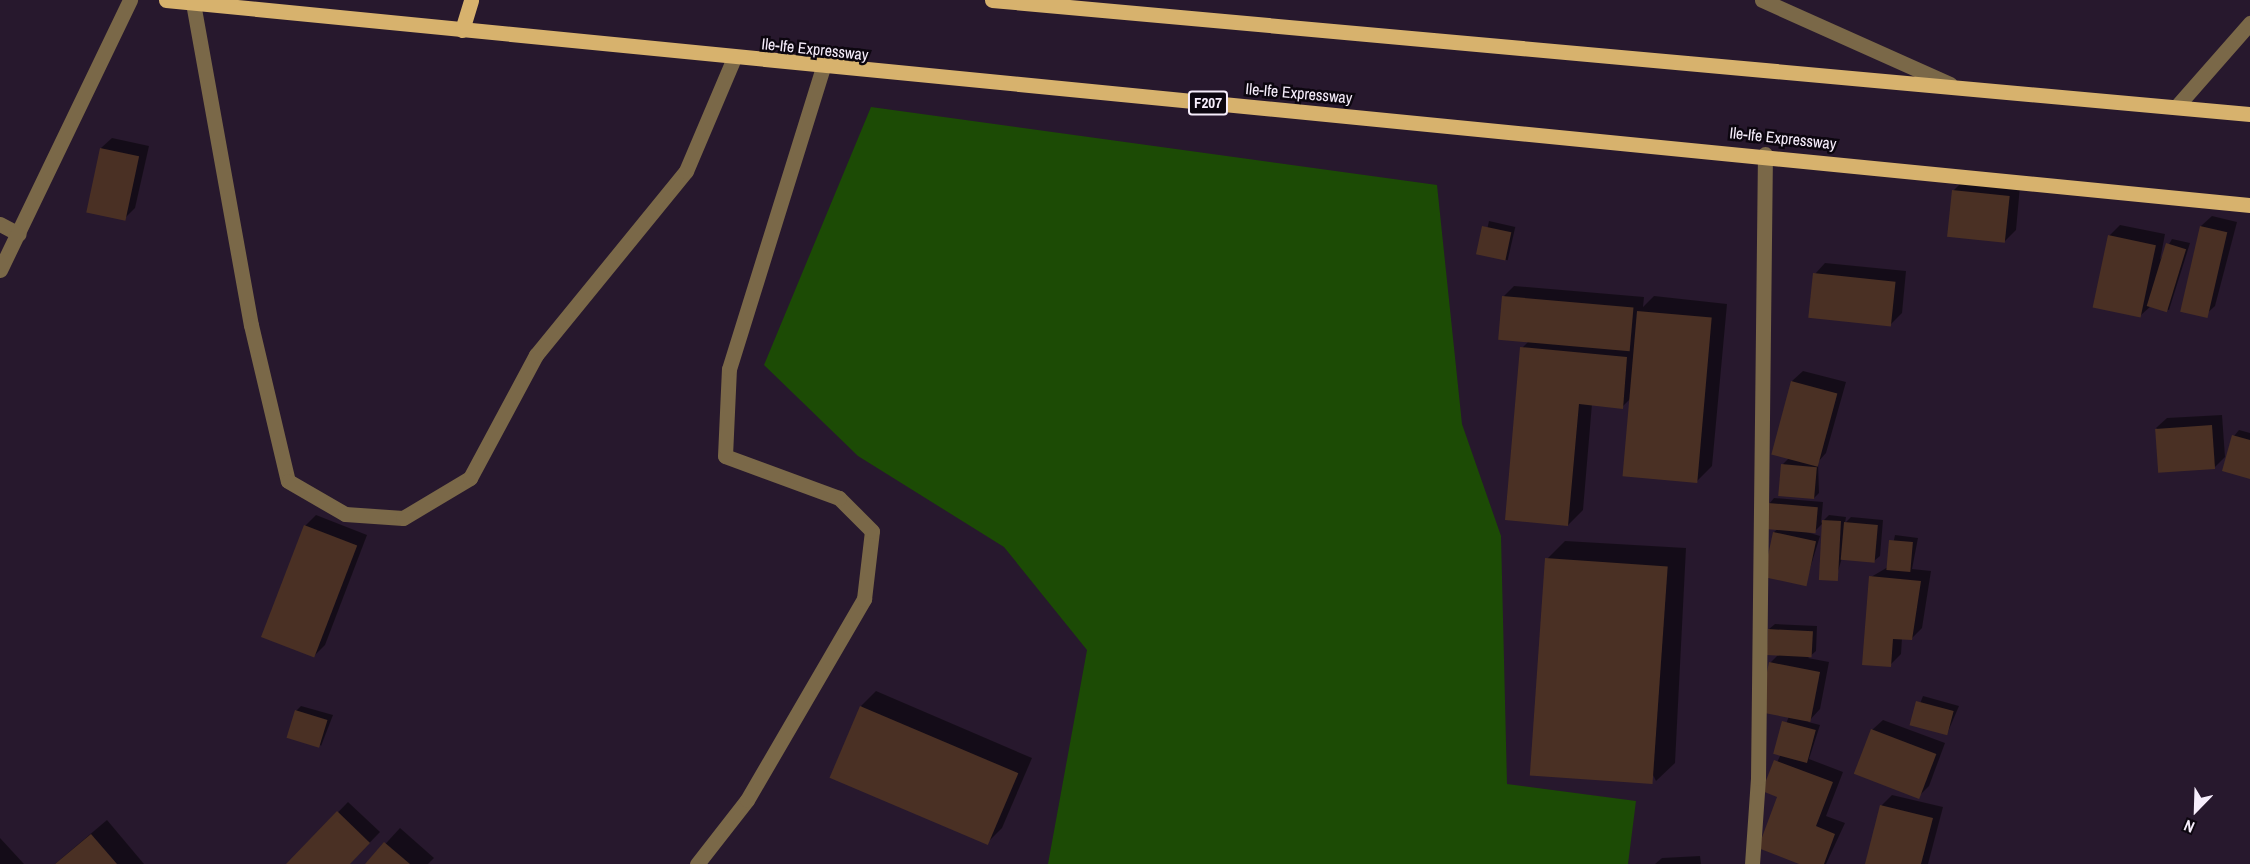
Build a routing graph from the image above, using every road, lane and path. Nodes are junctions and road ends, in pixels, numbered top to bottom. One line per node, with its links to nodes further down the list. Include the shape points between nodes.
1 (130, 0): 17 (street)
2 (166, 0): 6 (main road, Ile-Ife Expressway / F207)
3 (471, 0): 8 (main road)
4 (992, 0): 11 (main road)
5 (1762, 0): 11 (street)
6 (193, 3): 8 (main road, Ile-Ife Expressway / F207); 9 (street, via 251,325 288,481 345,514 403,518 470,478 537,355 686,171)
7 (2250, 23): 12 (street)
8 (462, 30): 9 (main road, Ile-Ife Expressway / F207)
9 (734, 58): 10 (main road, Ile-Ife Expressway / F207)
10 (823, 67): 14 (main road, Ile-Ife Expressway / F207); 19 (street, via 729,369 726,456 839,498 872,531 864,598 747,800)
11 (1950, 84): 12 (main road)
12 (2178, 106): 13 (main road)
13 (2250, 114)
14 (1765, 154): 15 (main road, Ile-Ife Expressway / F207); 20 (street, via 1758,778)
15 (2250, 205)
16 (0, 224): 17 (street)
17 (19, 234): 18 (street)
18 (0, 270)
19 (697, 864)
20 (1752, 864)

